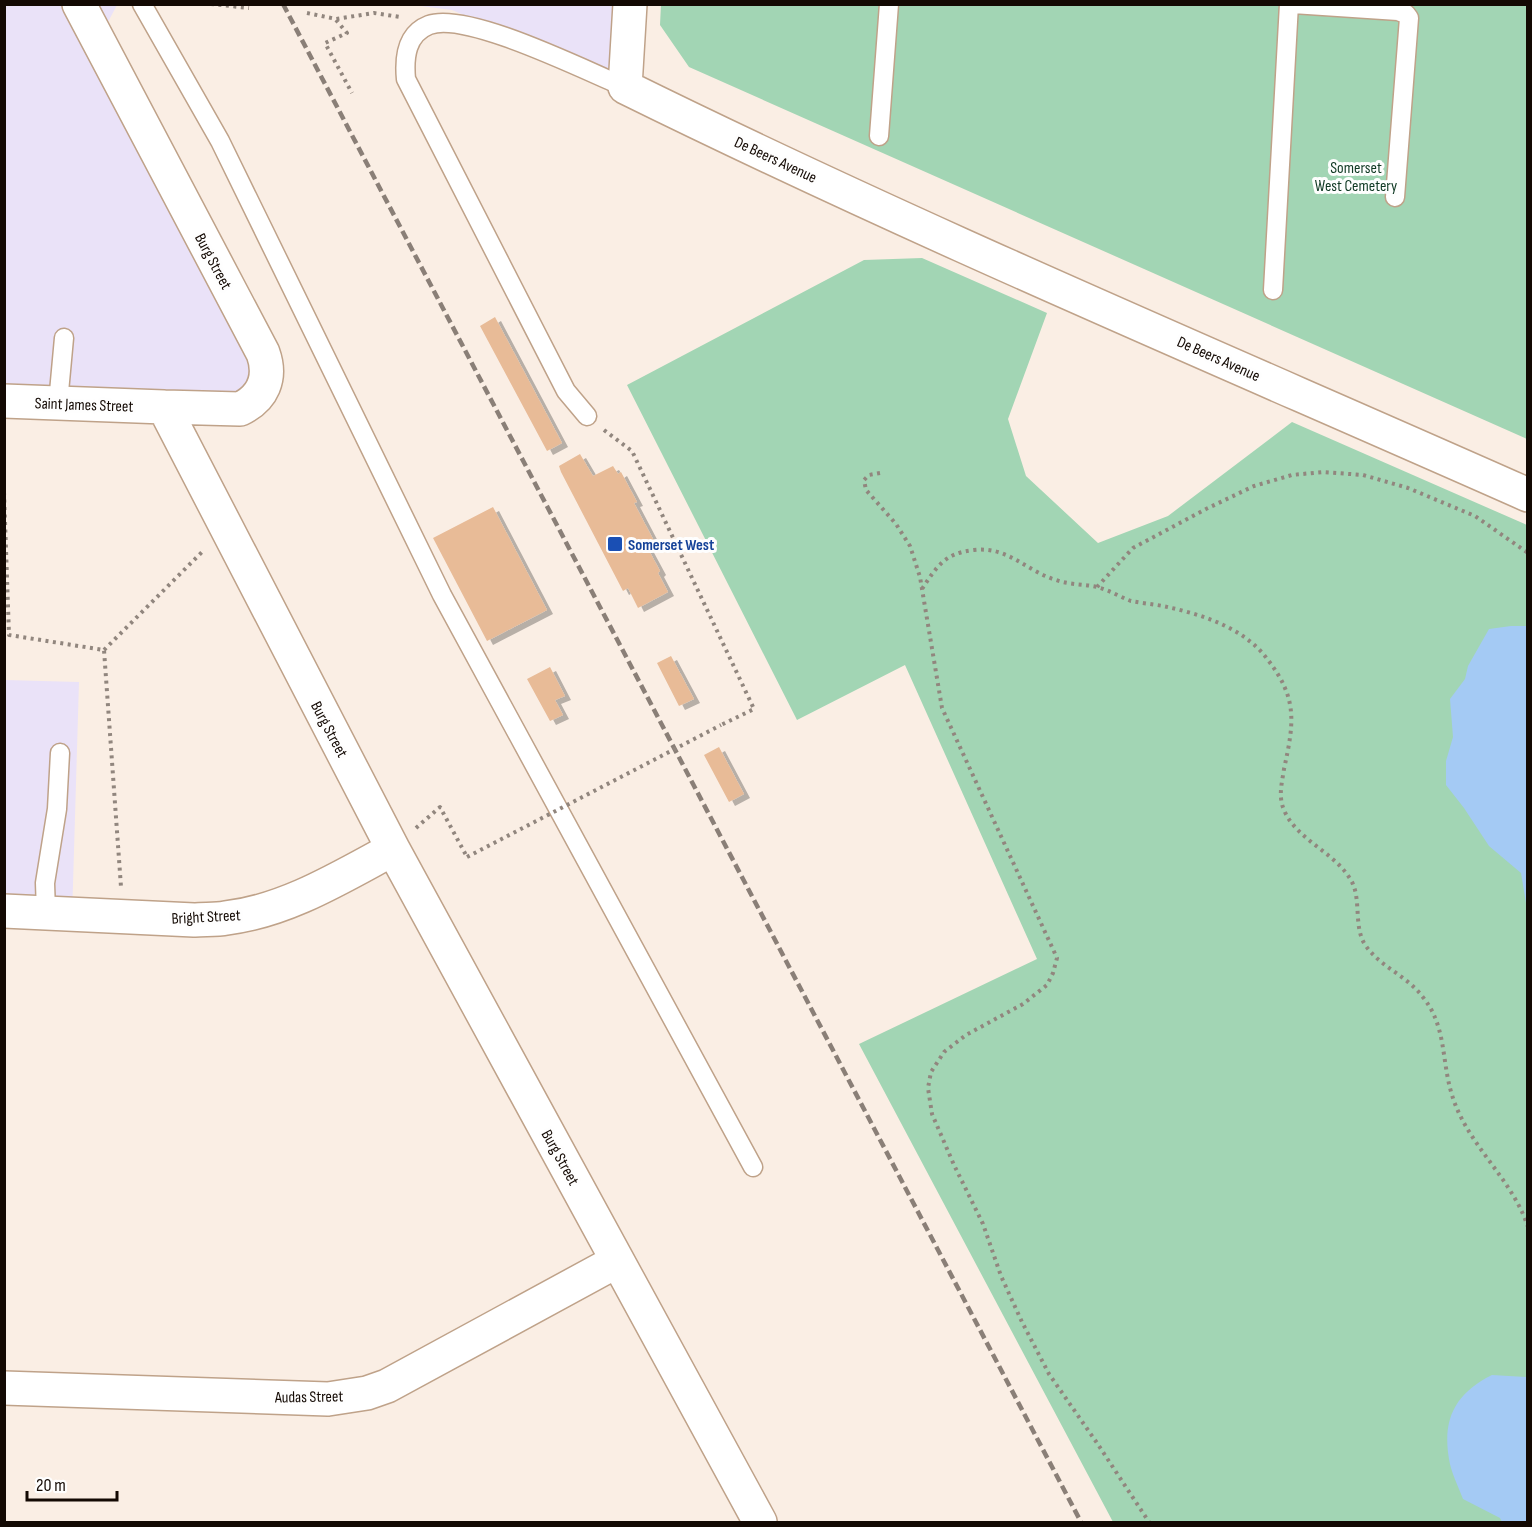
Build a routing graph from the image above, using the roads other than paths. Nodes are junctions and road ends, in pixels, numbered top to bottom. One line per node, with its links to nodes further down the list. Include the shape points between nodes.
1 (79, 4): 13 (street, Burg Street, via 267,364 264,388 250,405 240,409)
2 (142, 4): 20 (lane, via 220,141 442,595)
3 (630, 4): 6 (street)
4 (889, 4): 7 (lane)
5 (1291, 4): 8 (lane, via 1398,11 1409,18); 9 (lane)
6 (625, 87): 14 (lane, De Beers Avenue, via 473,26 430,25 415,35 406,48 406,79 566,391); 15 (street, De Beers Avenue, via 901,217)
7 (879, 136)
8 (1395, 197)
9 (1273, 290)
10 (63, 338): 12 (lane)
11 (4, 402): 12 (street, Saint James Street)
12 (58, 403): 13 (street, Saint James Street)
13 (164, 407): 17 (street, Burg Street)
14 (587, 416)
15 (1527, 495)
16 (60, 753): 19 (lane, via 57,809 45,883)
17 (393, 849): 19 (street, Bright Street, via 292,899 225,919); 21 (street, Burg Street)
18 (4, 911): 19 (street, Bright Street)
19 (46, 912)
20 (753, 1167)
21 (617, 1261): 22 (street, Audas Street, via 368,1393 328,1399); 23 (street, Burg Street)
22 (4, 1388)
23 (760, 1522)

